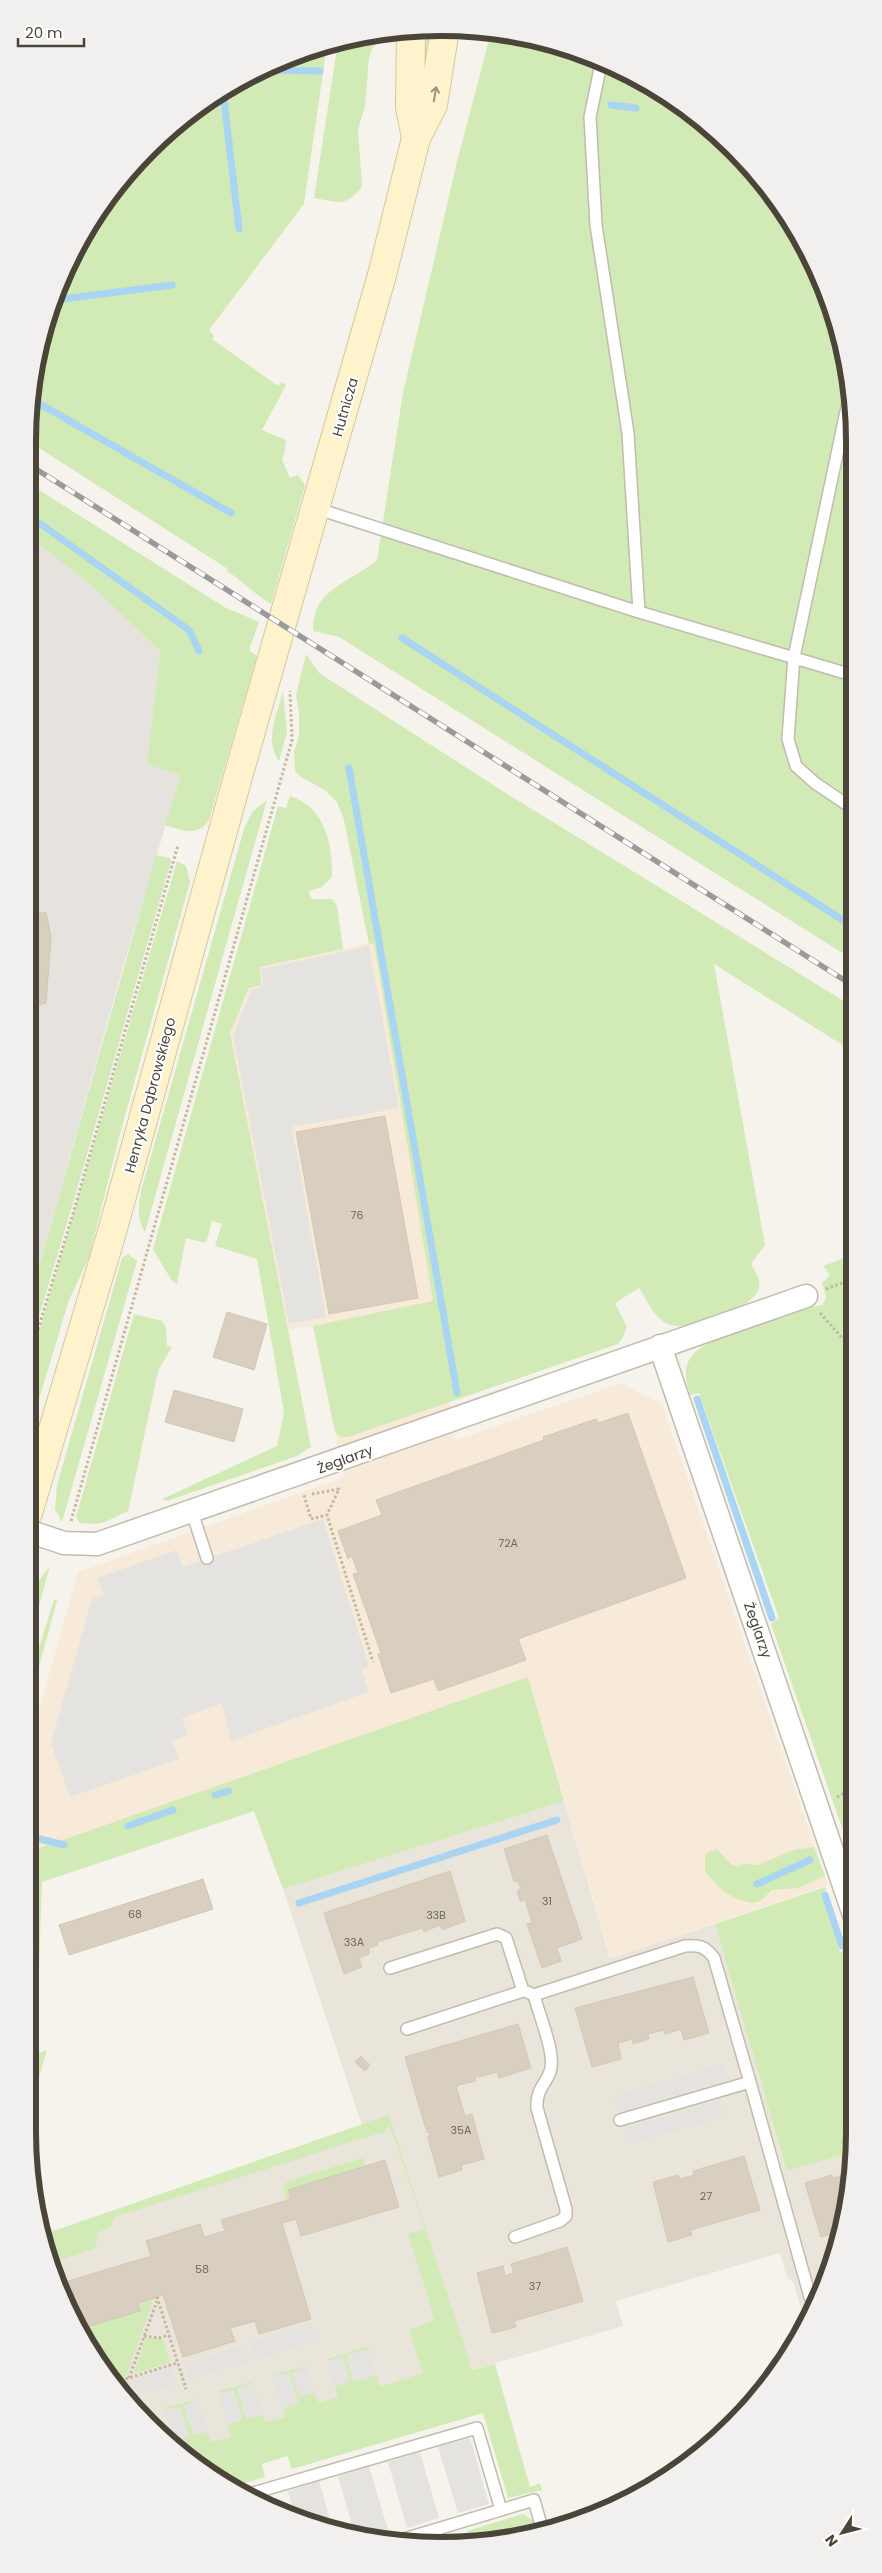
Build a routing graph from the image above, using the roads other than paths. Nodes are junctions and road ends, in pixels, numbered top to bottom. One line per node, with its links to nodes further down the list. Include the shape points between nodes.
1 (444, 36): 4 (main road, Hutnicza, one-way to 1, via 433,105)
2 (411, 37): 4 (main road, Hutnicza, via 410,106)
3 (600, 69): 7 (lane, via 590,117 596,225 628,433)
4 (416, 138): 6 (main road, Hutnicza, via 382,275)
5 (845, 416): 8 (lane)
6 (315, 508): 7 (lane); 10 (main road, Hutnicza)
7 (638, 612): 8 (lane)
8 (794, 657): 9 (lane); 11 (lane, via 788,738 796,766 815,784)
9 (846, 673)
10 (280, 679): 14 (main road, Henryka Dąbrowskiego)
11 (846, 804)
12 (806, 1296): 13 (street, Żeglarzy)
13 (660, 1346): 15 (street, Żeglarzy); 18 (street, Żeglarzy)
14 (36, 1486)
15 (192, 1512): 16 (street, Żeglarzy, via 97,1544 64,1543); 17 (lane)
16 (36, 1534)
17 (207, 1558)
18 (846, 1906)
19 (390, 1968): 20 (lane, via 497,1934 506,1938)
20 (528, 1993): 21 (lane); 22 (lane, via 685,1946 697,1945 707,1949 714,1958); 24 (lane, via 551,2063 537,2096 538,2108 566,2216)
21 (407, 2029)
22 (750, 2082): 23 (lane); 25 (lane)
23 (620, 2120)
24 (514, 2237)
25 (810, 2297)
26 (256, 2492): 27 (lane, via 477,2428)
27 (501, 2510): 28 (lane, via 534,2500); 29 (lane)
28 (541, 2524)
29 (414, 2536)

